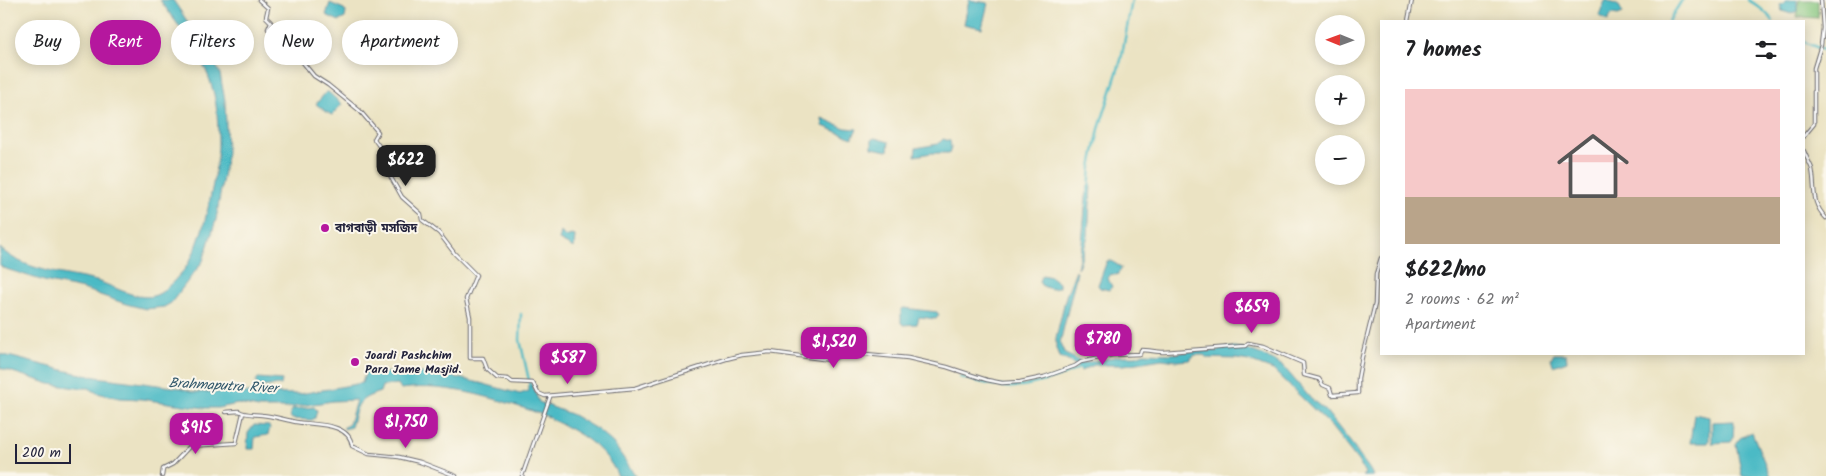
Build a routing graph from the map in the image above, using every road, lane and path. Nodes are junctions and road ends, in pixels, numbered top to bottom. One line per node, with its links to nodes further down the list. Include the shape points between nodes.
1 (259, 0): 9 (street, via 268,8 266,17 271,22 268,30 296,54 314,76 367,118 378,132 374,139 384,152 380,159 402,197 476,275 466,299 470,317 470,358 483,358 487,369 497,378 532,383 538,393)
2 (1412, 0): 4 (street)
3 (1821, 0): 5 (street, via 1824,28 1814,68 1814,124)
4 (1408, 20)
5 (1805, 135)
6 (1805, 153): 7 (street, via 1811,168 1816,204)
7 (1826, 218)
8 (1380, 261): 9 (street, via 1358,393 1332,395 1330,388 1319,379 1304,375 1303,363 1248,343 1245,346 1164,352 1141,350 1140,354 1113,355 1081,362 1044,377 1002,383 908,358 844,354 830,360 770,352 742,355 635,388)
9 (550, 396): 14 (street)
10 (226, 412): 11 (street, via 240,411)
11 (243, 414): 12 (street, via 236,443 190,446 173,464 163,469); 13 (street, via 333,427 346,434 352,446 369,454 404,458)
12 (162, 476)
13 (456, 476)
14 (522, 476)

